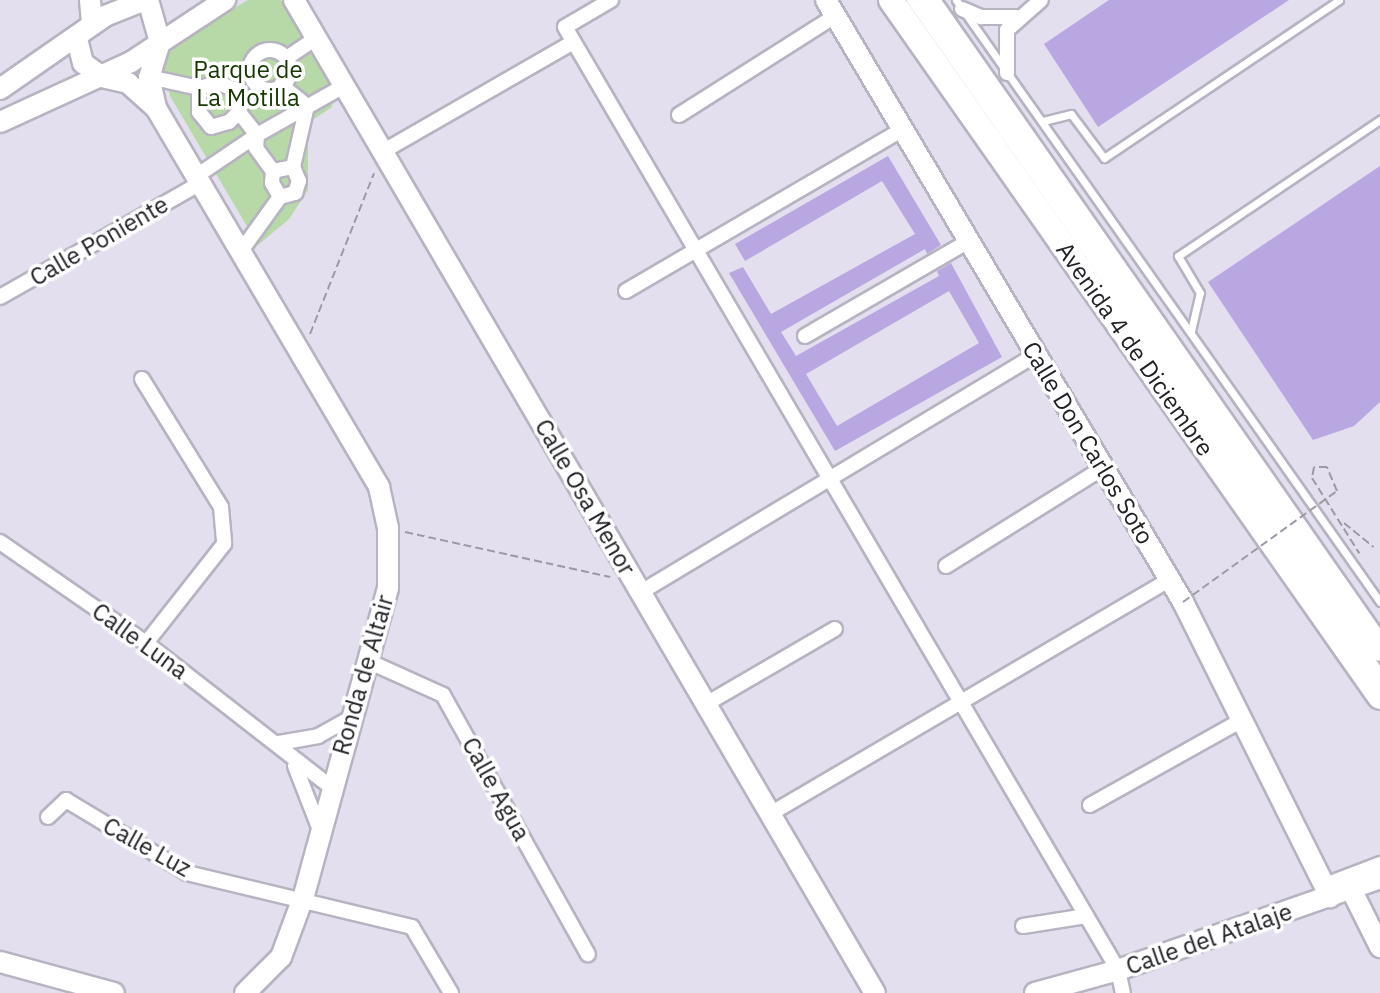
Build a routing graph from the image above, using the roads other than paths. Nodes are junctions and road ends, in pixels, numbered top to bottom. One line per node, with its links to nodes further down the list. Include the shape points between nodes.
1 (90, 0): 16 (street)
2 (147, 0): 12 (street); 18 (street)
3 (225, 0): 18 (street)
4 (294, 0): 17 (street, Calle Osa Menor)
5 (611, 0): 19 (street, via 565,27)
6 (891, 0): 66 (main road, Avenida 4 de Diciembre)
7 (902, 0): 65 (lane)
8 (910, 0): 64 (lane)
9 (927, 0): 62 (main road, Avenida 4 de Diciembre)
10 (1041, 0): 15 (street)
11 (1339, 0): 35 (lane, via 1104,158 1071,114)
12 (118, 4): 16 (street)
13 (959, 4): 15 (street, via 981,17); 21 (lane)
14 (830, 8): 33 (street); 37 (street, Calle Don Carlos Soto)
15 (1016, 17): 21 (street, via 1004,38)
16 (85, 32): 22 (street, via 83,63); 28 (street)
17 (316, 38): 20 (street); 26 (street, Calle Osa Menor)
18 (160, 42): 22 (street); 23 (street)
19 (573, 42): 39 (street); 46 (street)
20 (288, 57): 24 (street, via 273,49 257,55 249,74); 25 (street, via 288,78)
21 (1007, 73): 35 (lane)
22 (102, 77): 31 (street, Ronda de Altair, via 128,83); 36 (street)
23 (149, 77): 27 (street); 31 (street, Ronda de Altair)
24 (254, 83): 25 (street, via 258,90); 29 (street)
25 (281, 85): 30 (street)
26 (344, 86): 30 (street, Calle Poniente); 39 (street, Calle Osa Menor)
27 (199, 88): 29 (street, via 218,83); 32 (street, via 199,112 211,127 229,122)
28 (0, 89)
29 (239, 91): 32 (street)
30 (307, 106): 38 (street, Calle Poniente); 40 (street)
31 (156, 108): 42 (street, Ronda de Altair)
32 (239, 112): 38 (street)
33 (679, 115)
34 (1380, 120): 49 (lane, via 1178,256 1200,293)
35 (1043, 121): 49 (lane)
36 (0, 122)
37 (903, 129): 44 (street, Calle Don Carlos Soto); 46 (street)
38 (257, 135): 41 (street, via 256,148); 42 (street, Calle Poniente)
39 (382, 152): 58 (street, Calle Osa Menor)
40 (293, 167): 41 (street); 43 (street, via 299,181 295,193)
41 (273, 171): 43 (street, via 272,183)
42 (197, 181): 45 (street, Ronda de Altair); 48 (street, Calle Poniente)
43 (280, 197): 45 (street)
44 (969, 241): 50 (street); 51 (street, Calle Don Carlos Soto)
45 (241, 251): 63 (street, Ronda de Altair, via 379,487 388,528 388,588)
46 (696, 252): 47 (street); 54 (street)
47 (626, 291)
48 (0, 297)
49 (1191, 331): 59 (lane, via 1290,481)
50 (805, 336)
51 (1036, 355): 53 (street, Calle Don Carlos Soto); 54 (street)
52 (142, 379): 61 (street, via 221,507 224,544)
53 (1103, 468): 56 (street); 57 (street, Calle Don Carlos Soto)
54 (829, 478): 58 (street); 67 (street)
55 (0, 542): 61 (street, Calle Luna)
56 (946, 566)
57 (1169, 580): 67 (street); 70 (street, Calle Don Carlos Soto)
58 (638, 587): 68 (street, Calle Osa Menor)
59 (1380, 602)
60 (835, 629): 68 (street)
61 (146, 643): 71 (street, Calle Luna)
62 (1380, 649)
63 (370, 662): 69 (street, Ronda de Altair); 86 (street, Calle Agua, via 443,695)
64 (1380, 672)
65 (1380, 683)
66 (1380, 697)
67 (961, 703): 74 (street); 82 (street)
68 (706, 704): 74 (street, Calle Osa Menor)
69 (351, 718): 71 (street, via 318,736); 72 (street, Ronda de Altair)
70 (1244, 719): 73 (street); 80 (street, Calle Don Carlos Soto)
71 (279, 743): 72 (street, Calle Luna); 76 (street, Calle Luna, via 304,781)
72 (331, 787): 76 (street, Ronda de Altair)
73 (1090, 805)
74 (770, 814): 92 (street, Calle Osa Menor)
75 (48, 817): 81 (street, Calle Luz, via 66,800 187,873)
76 (320, 830): 81 (street, Ronda de Altair)
77 (1380, 864): 80 (street)
78 (1380, 878): 79 (street, Calle del Atalaje)
79 (1351, 889): 80 (street, Calle del Atalaje); 83 (street)
80 (1327, 891): 88 (street, Calle del Atalaje)
81 (303, 898): 90 (street, Ronda de Altair, via 281,957); 91 (street, via 412,927)
82 (1086, 916): 84 (street); 88 (street)
83 (1375, 925): 85 (street)
84 (1023, 926)
85 (1380, 947)
86 (588, 954)
87 (0, 962): 89 (street)
88 (1118, 970): 93 (street, Calle del Atalaje); 94 (street)
89 (114, 993)
90 (245, 993)
91 (451, 993)
92 (875, 993)
93 (1035, 993)
94 (1123, 993)

